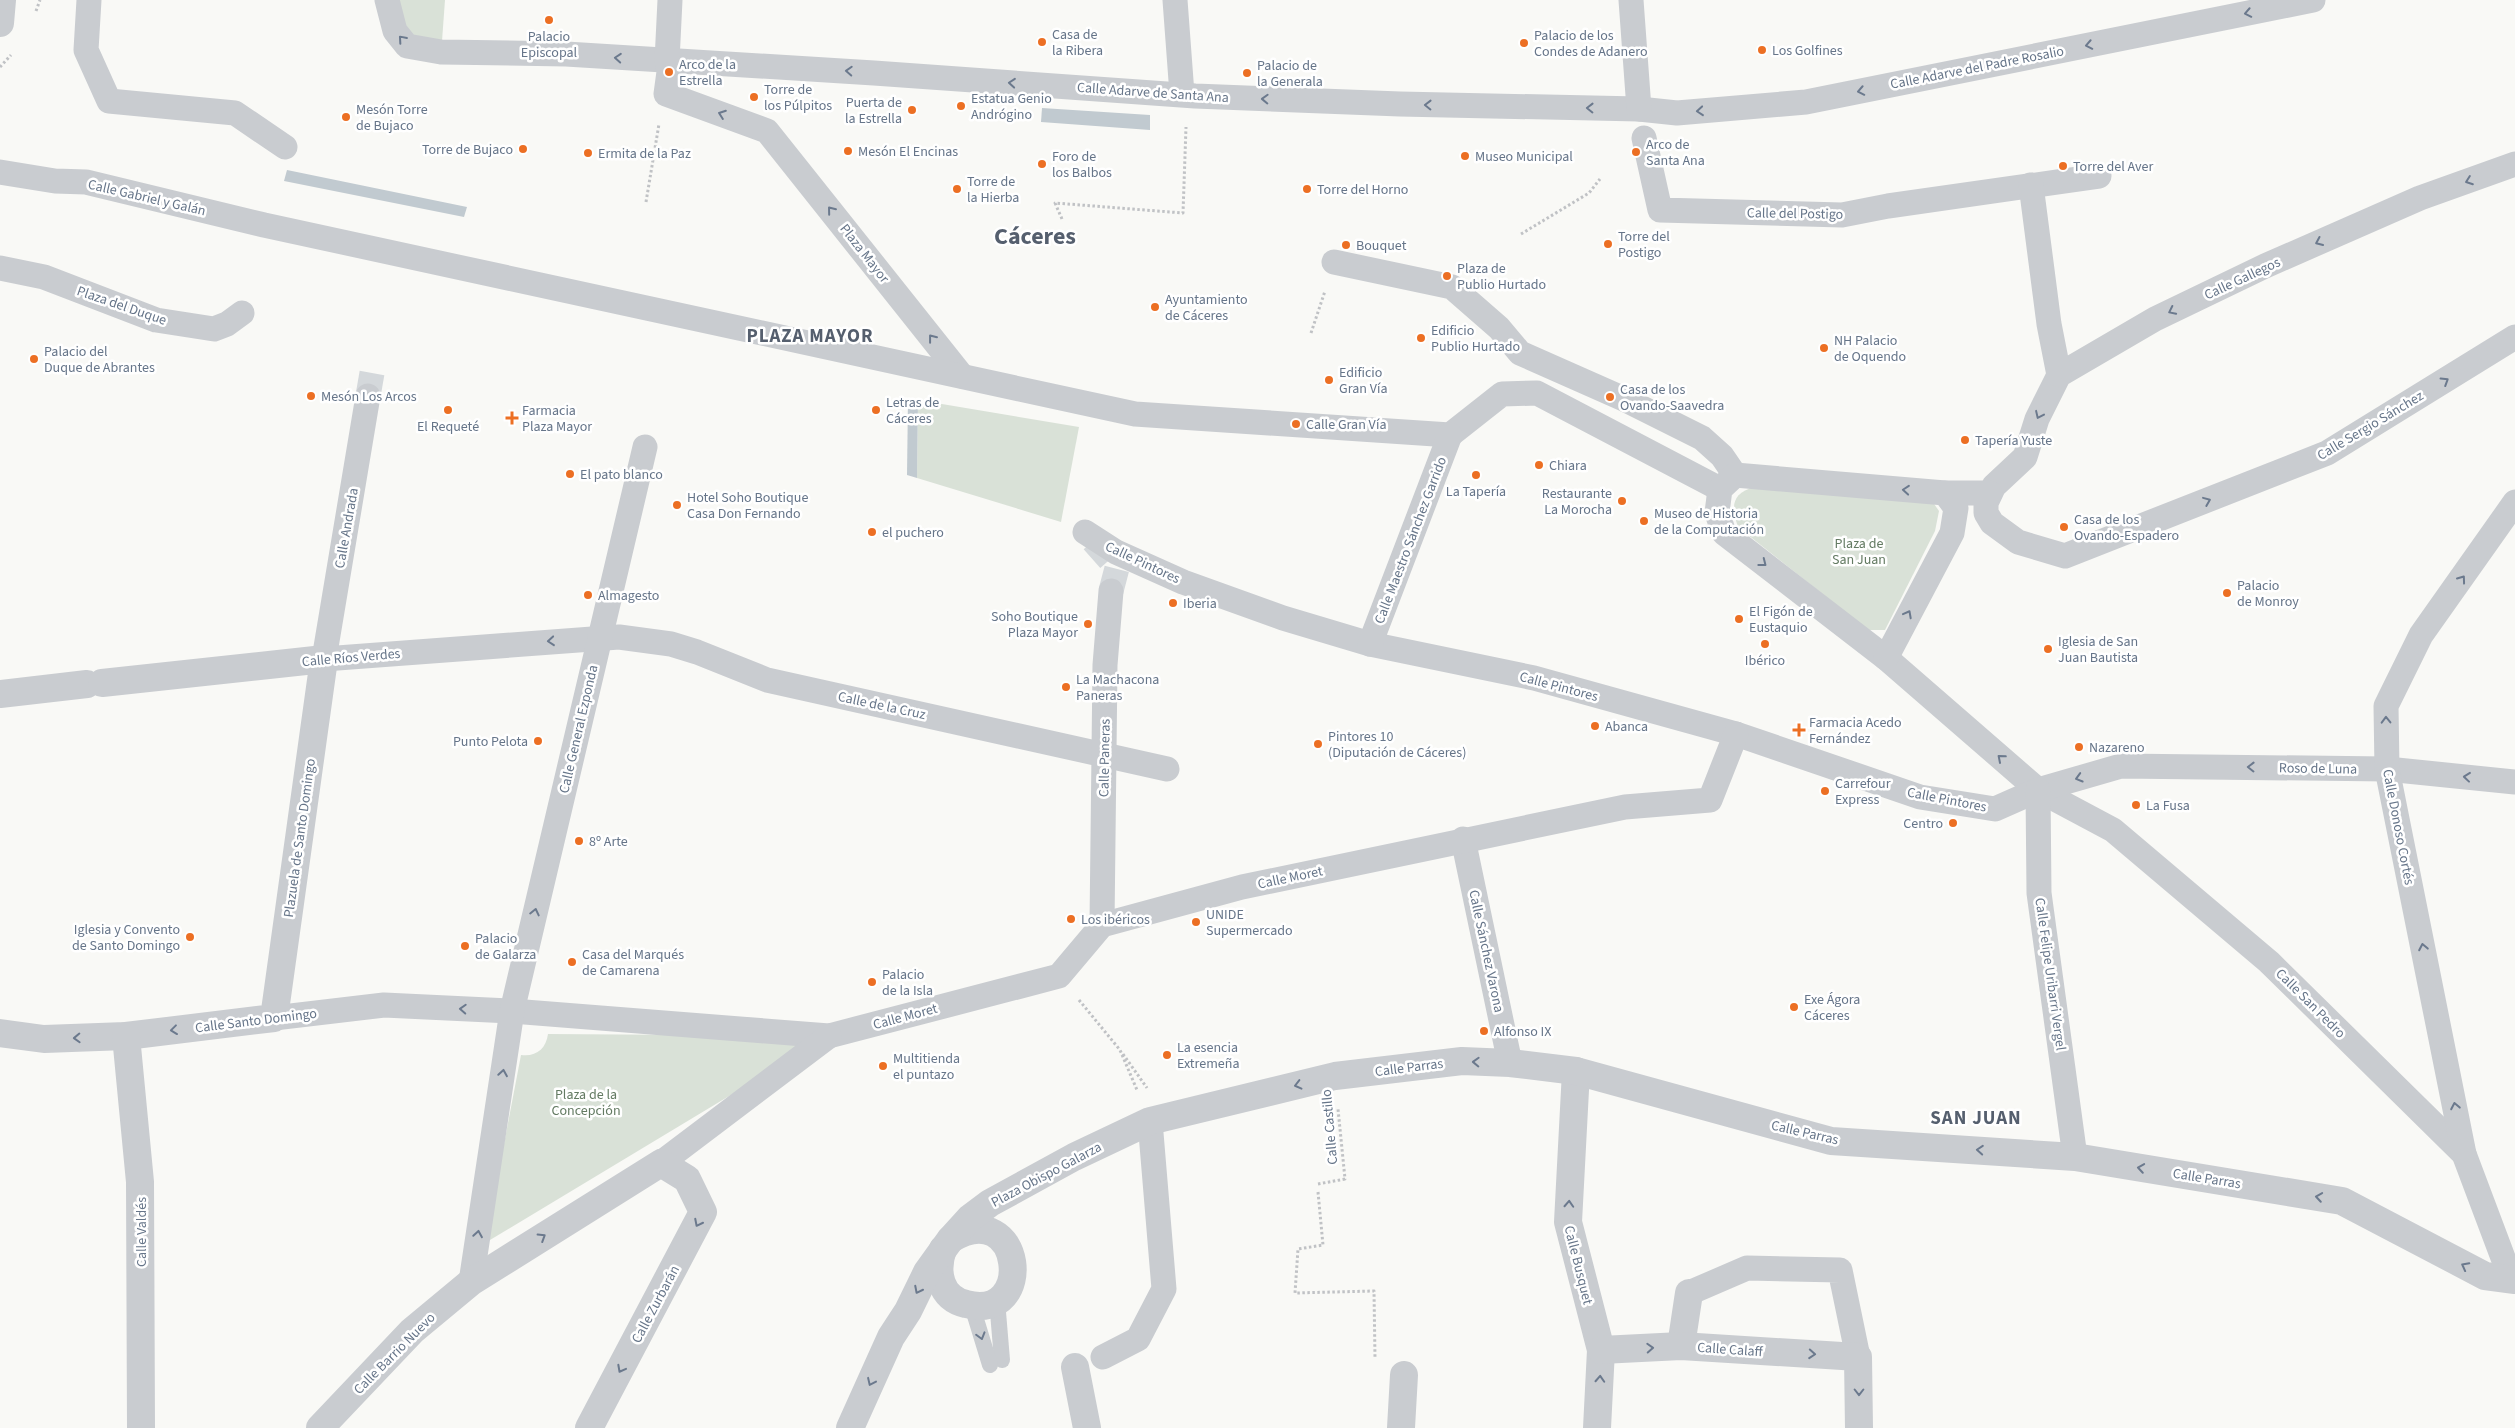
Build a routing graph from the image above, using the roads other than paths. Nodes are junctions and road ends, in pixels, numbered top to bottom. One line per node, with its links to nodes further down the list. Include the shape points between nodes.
1 (2, 0): 8 (street)
2 (89, 0): 13 (street, via 86,50 109,101 234,112)
3 (387, 0): 9 (street, Calle Adarve de Santa Ana, one-way to 3, via 566,54 441,52 407,46 394,31)
4 (670, 0): 9 (street)
5 (1175, 0): 10 (street)
6 (1631, 0): 11 (street)
7 (2313, 0): 11 (street, Calle Adarve del Padre Rosalio, one-way to 11, via 1806,102 1677,113)
8 (0, 23)
9 (667, 61): 10 (street, Calle Adarve de Santa Ana, one-way to 9); 22 (street, Plaza Mayor, one-way to 9, via 767,131 666,94)
10 (1182, 94): 11 (street, Calle Adarve de Santa Ana, one-way to 10, via 1400,104)
11 (1639, 109)
12 (1644, 138): 17 (street, Calle del Postigo, via 1660,210 1842,215)
13 (285, 148)
14 (2515, 164): 23 (street, Calle Gallegos, one-way to 23, via 2420,198 2265,266 2155,319)
15 (0, 172): 22 (street, Calle Gabriel y Galán, via 55,181 86,182 264,225)
16 (2099, 176): 17 (street, Calle del Postigo)
17 (2031, 185): 23 (street)
18 (1334, 262): 27 (street, via 1452,286 1520,353 1702,438 1722,456)
19 (0, 268): 20 (street, Plaza del Duque, via 44,277 165,322 214,329)
20 (242, 313)
21 (2515, 337): 31 (street, Calle Sergio Sánchez, one-way to 21, via 2018,542 2065,556 2327,453)
22 (962, 376): 25 (street, Calle Gabriel y Galán, via 1135,414)
23 (2059, 376): 29 (street, one-way to 29, via 2037,419 2025,457)
24 (368, 396): 38 (street, Calle Andrada)
25 (1450, 435): 27 (street, via 1502,394 1537,393); 36 (street, Calle Maestro Sánchez Garrido)
26 (645, 447): 35 (street, Calle General Ezponda)
27 (1728, 482): 28 (street, one-way to 27); 37 (street, one-way to 37, via 1717,513 1724,533)
28 (1945, 493): 29 (street); 33 (street, via 1956,508)
29 (1990, 493): 31 (street, via 1986,512)
30 (2515, 502): 44 (street, Calle Donoso Cortés, one-way to 30, via 2386,706 2421,635)
31 (1992, 524): 33 (street, via 1961,525)
32 (1085, 532): 36 (street, Calle Pintores, via 1116,552 1218,596)
33 (1952, 533): 37 (street, one-way to 33)
34 (1111, 590): 41 (street, Calle Paneras, via 1105,666)
35 (600, 637): 38 (street, Calle Ríos Verdes, one-way to 38); 41 (street, Calle de la Cruz, via 671,644 767,680); 49 (street, Calle General Ezponda, one-way to 35)
36 (1370, 644): 40 (street, Calle Pintores, via 1534,678)
37 (1886, 658): 46 (street, one-way to 37)
38 (324, 659): 39 (street, Calle Ríos Verdes); 50 (street, Plazuela de Santo Domingo)
39 (0, 694)
40 (1736, 734): 46 (street, Calle Pintores, via 1920,796 1995,809); 47 (street, Calle Moret, via 1710,800 1625,807)
41 (1104, 754): 43 (street, Calle de la Cruz); 48 (street, Calle Paneras)
42 (2120, 766): 44 (street, Roso de Luna, one-way to 42); 46 (street, Calle Pintores, one-way to 46)
43 (1167, 769)
44 (2387, 769): 45 (street, Roso de Luna, one-way to 44); 57 (street, Calle Donoso Cortés, one-way to 44)
45 (2515, 782)
46 (2038, 790): 57 (street, Calle San Pedro, via 2113,830 2269,962); 58 (street, Calle Felipe Uribarri Vergel, via 2039,893)
47 (1463, 839): 48 (street, Calle Moret, via 1242,887); 54 (street, Calle Sánchez Varona)
48 (1102, 925): 53 (street, Calle Moret, via 1059,976)
49 (512, 1011): 50 (street, Calle Santo Domingo, one-way to 50, via 384,1005); 53 (street); 62 (street, one-way to 49)
50 (274, 1018): 52 (street, Calle Santo Domingo, one-way to 52)
51 (0, 1033): 52 (street, Calle Santo Domingo, one-way to 51, via 44,1039)
52 (126, 1036): 71 (street, Calle Valdés, via 140,1182)
53 (829, 1036): 59 (street)
54 (1510, 1063): 55 (street, Calle Parras); 56 (street, Calle Parras, one-way to 56, via 1462,1061 1335,1076)
55 (1576, 1071): 58 (street, Calle Parras, one-way to 55, via 1831,1141); 66 (street, Calle Busquet, one-way to 55, via 1568,1222)
56 (1159, 1119): 60 (street, Plaza Obispo Galarza, via 1074,1156 990,1203 970,1218); 67 (street, via 1164,1289 1138,1339)
57 (2464, 1154): 61 (street, Calle San Pedro)
58 (2075, 1157): 61 (street, Calle Parras, one-way to 58, via 2485,1276 2342,1201)
59 (661, 1163): 62 (street, one-way to 59); 73 (street, Calle Zurbarán, one-way to 73, via 687,1179 703,1212)
60 (947, 1245): 64 (street, via 939,1268 942,1286 960,1303); 64 (street, via 961,1233 973,1230 997,1236 1006,1245 1012,1255 1013,1280 1006,1291); 74 (street, Plaza Obispo Galarza, one-way to 74, via 927,1272 891,1338)
61 (2514, 1277)
62 (471, 1282): 72 (street, Calle Barrio Nuevo, via 412,1331)
63 (1690, 1294): 65 (street); 68 (street, via 1747,1268 1840,1270)
64 (985, 1303): 64 (lane, one-way to 64, via 996,1362)
65 (1680, 1346): 66 (street, Calle Calaff, one-way to 65); 68 (street, Calle Calaff, one-way to 68)
66 (1601, 1350): 77 (street, Calle Busquet, one-way to 66)
67 (1103, 1357)
68 (1858, 1357): 78 (street, one-way to 78)
69 (1075, 1368): 75 (street)
70 (1404, 1375): 76 (street)
71 (141, 1428)
72 (320, 1428)
73 (589, 1428)
74 (850, 1428)
75 (1087, 1428)
76 (1401, 1428)
77 (1597, 1428)
78 (1859, 1428)

